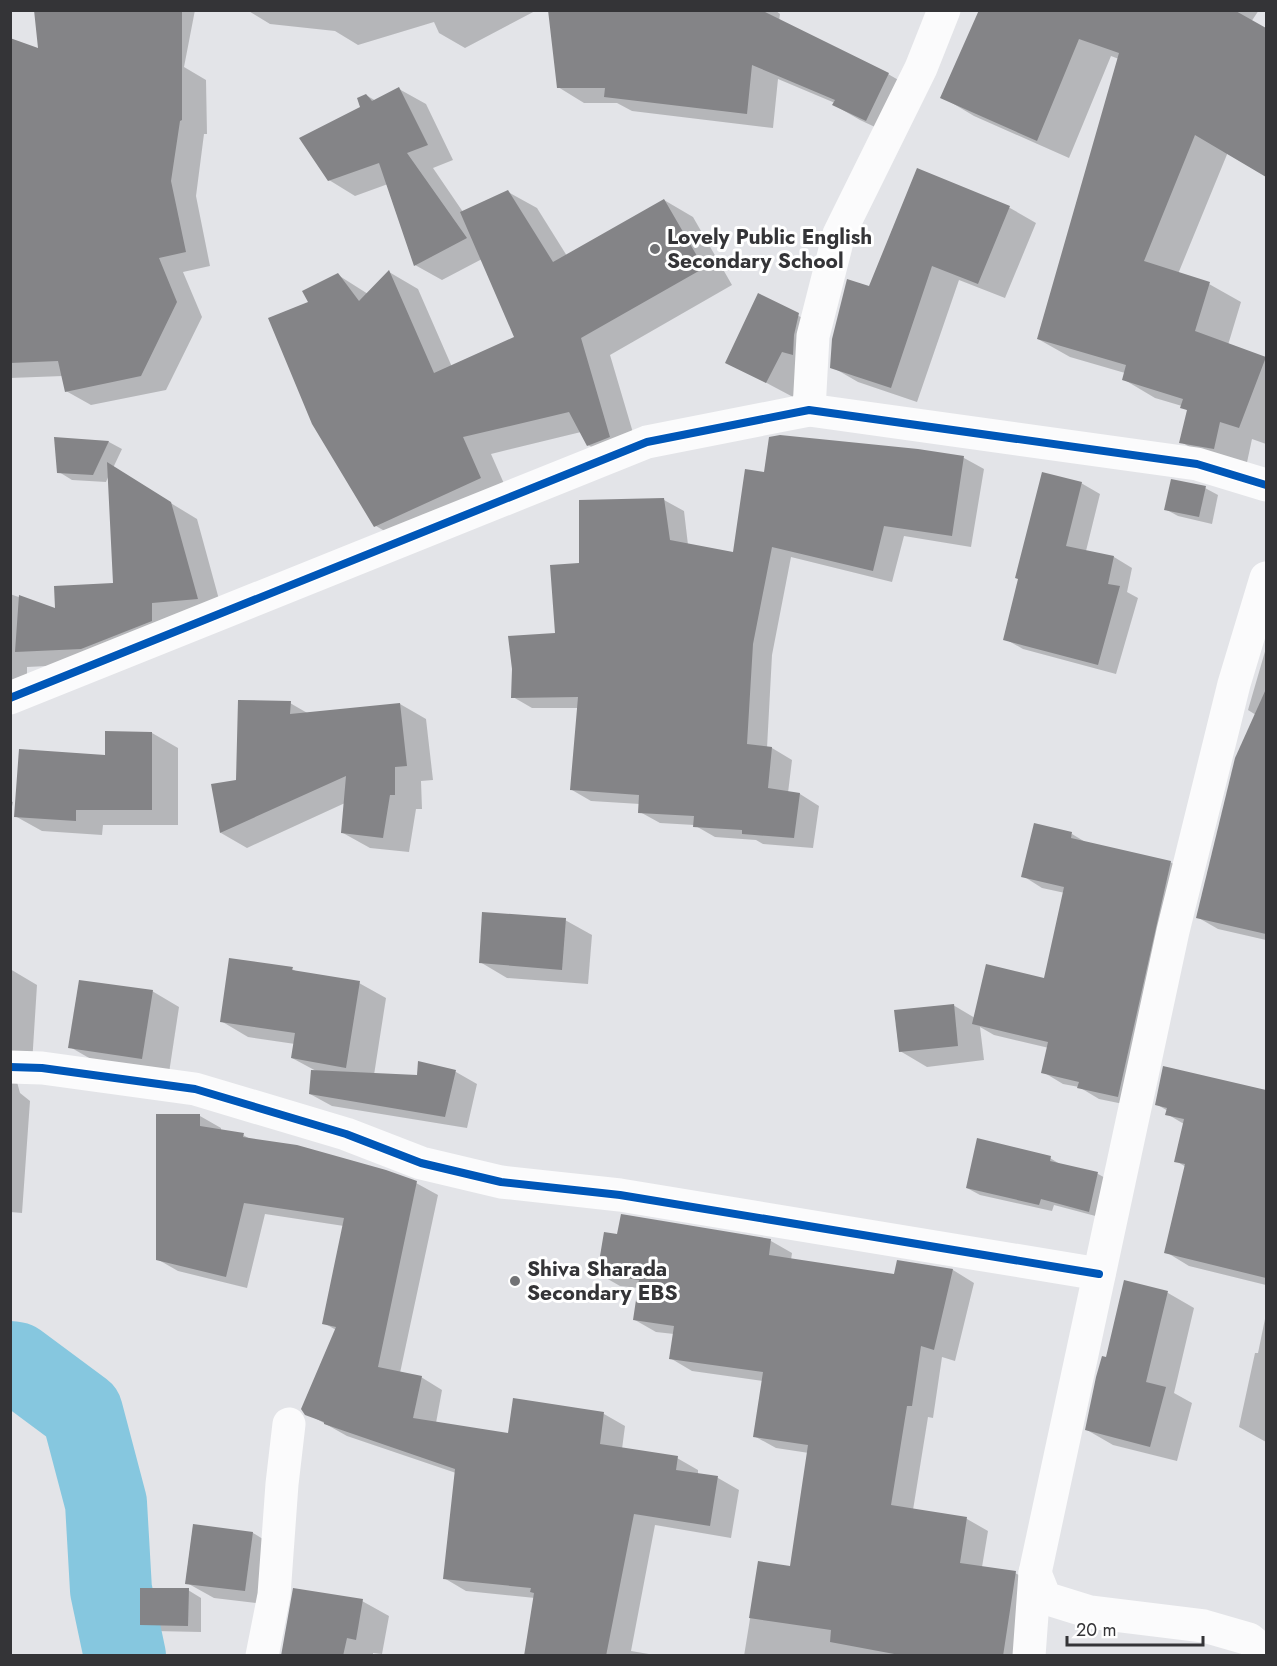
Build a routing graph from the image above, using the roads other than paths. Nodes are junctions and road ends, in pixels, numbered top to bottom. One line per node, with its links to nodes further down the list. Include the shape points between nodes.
1 (944, 10): 2 (street, via 921,68 839,234 813,336)
2 (809, 410): 3 (street, via 1197,464); 5 (street, via 647,442)
3 (1266, 485)
4 (1266, 578): 7 (street, via 1234,684 1176,920)
5 (10, 698)
6 (10, 1067): 7 (street, via 195,1089 346,1134 421,1163 501,1182 620,1195)
7 (1099, 1274): 9 (street)
8 (289, 1424): 11 (street, via 274,1595)
9 (1035, 1573): 10 (street, via 1045,1598 1090,1612 1204,1626 1249,1639); 12 (street)
10 (1266, 1653)
11 (262, 1656)
12 (1029, 1656)

